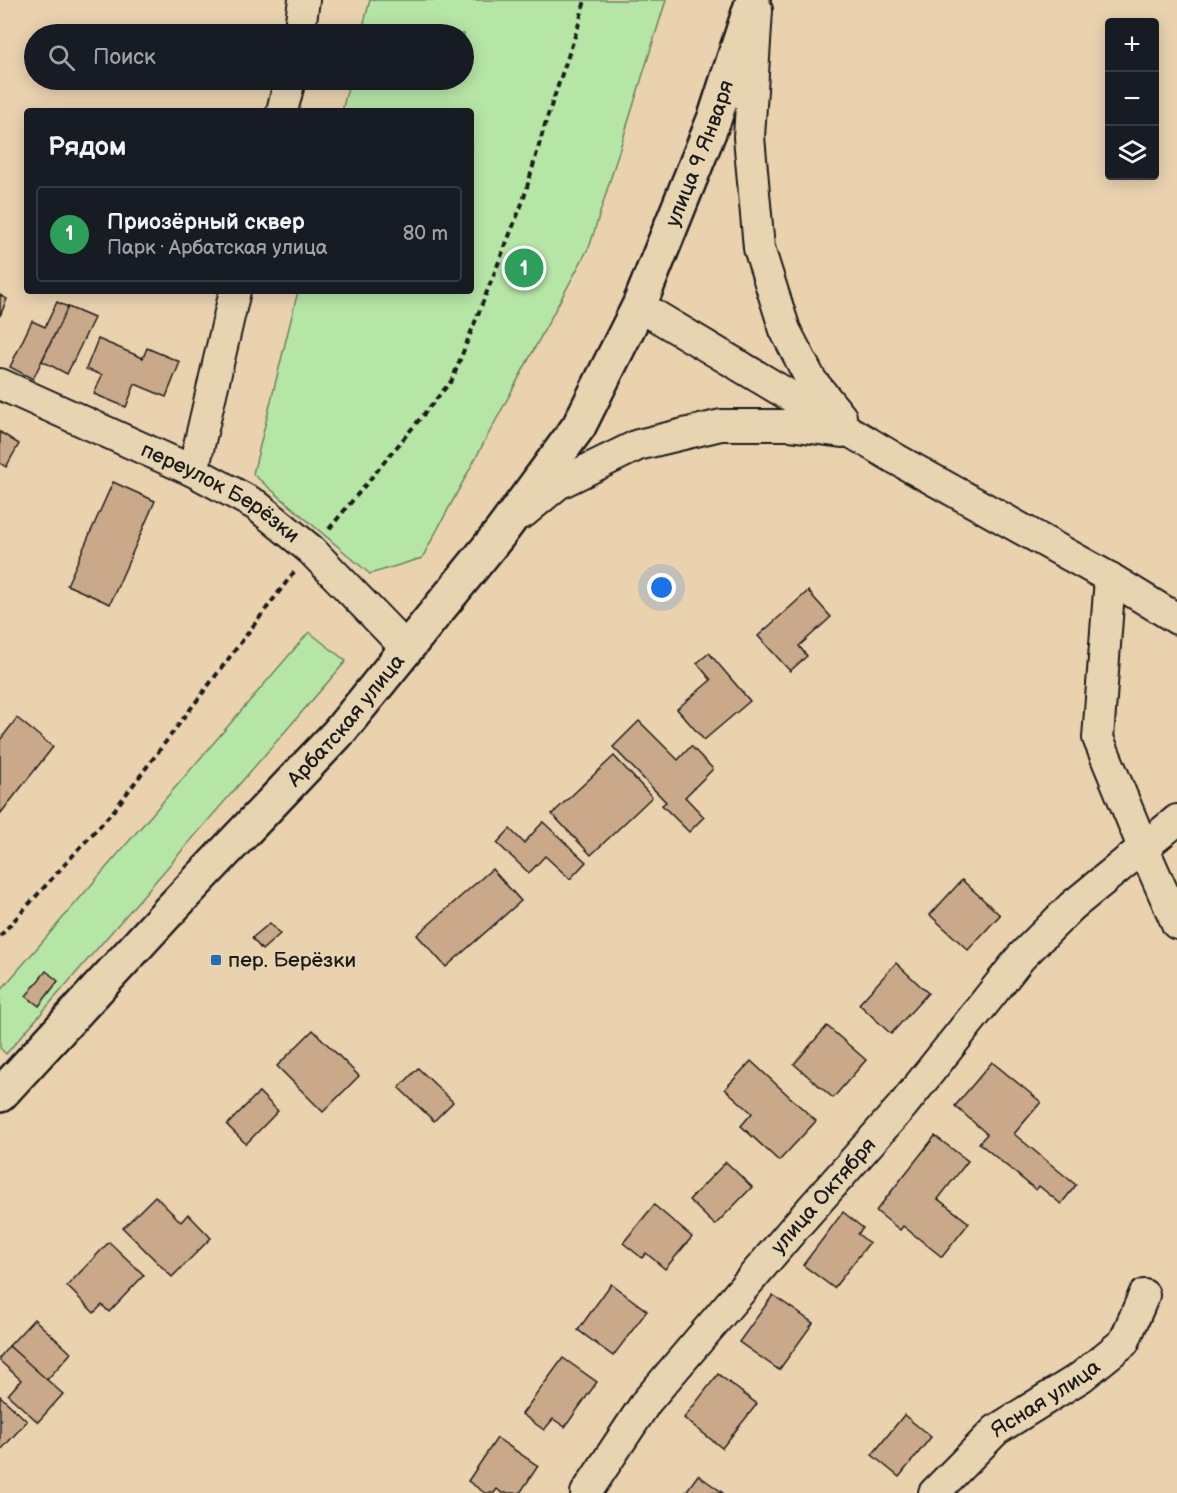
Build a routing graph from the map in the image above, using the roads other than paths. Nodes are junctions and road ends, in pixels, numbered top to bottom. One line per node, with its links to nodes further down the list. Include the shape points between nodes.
1 (304, 0): 3 (street)
2 (755, 0): 7 (main road, улица 9 Января, via 715,117); 9 (street, via 748,137 759,249 785,330 811,380)
3 (300, 24)
4 (287, 90): 5 (street)
5 (283, 108)
6 (234, 294): 10 (street)
7 (639, 306): 9 (street); 11 (main road, Арбатская улица, via 579,426)
8 (0, 384): 10 (street, переулок Берёзки)
9 (854, 434): 11 (street, via 789,425 721,424 638,445 558,484); 12 (street)
10 (193, 471): 14 (street, переулок Берёзки, via 256,505 311,550)
11 (501, 532): 14 (main road, Арбатская улица)
12 (1110, 579): 13 (street); 16 (street, via 1098,738)
13 (1177, 619)
14 (407, 649): 18 (main road, Арбатская улица, via 339,732)
15 (1177, 820): 16 (street, улица Октября)
16 (1143, 847): 17 (street); 20 (street, улица Октября, via 1072,906 1021,957 904,1104 647,1401)
17 (1177, 924)
18 (0, 1095)
19 (1144, 1295): 21 (street, Ясная улица, via 1124,1342 1081,1377 996,1431)
20 (586, 1493)
21 (934, 1493)

